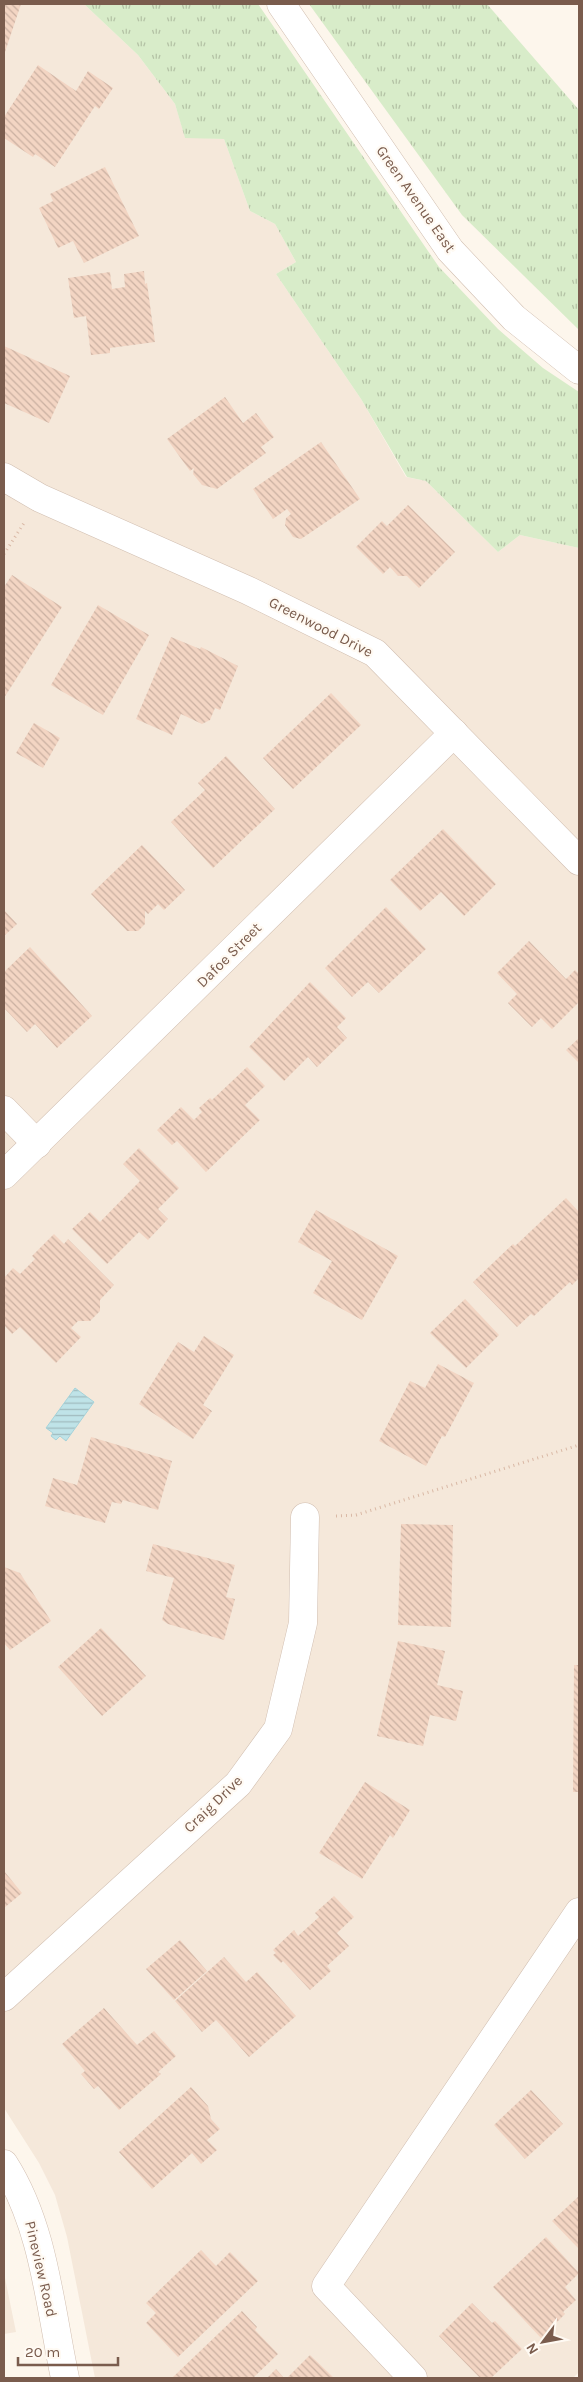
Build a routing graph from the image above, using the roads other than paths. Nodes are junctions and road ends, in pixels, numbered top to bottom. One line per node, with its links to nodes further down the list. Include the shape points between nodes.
1 (281, 4): 2 (street, Green Avenue East, via 450,250 514,318)
2 (579, 370)
3 (4, 478): 4 (street, Greenwood Drive, via 40,498 247,590 375,653)
4 (454, 733): 5 (street, Greenwood Drive); 7 (street, Dafoe Street)
5 (579, 862)
6 (4, 1110): 7 (street)
7 (37, 1144): 8 (street, Dafoe Street)
8 (4, 1176)
9 (305, 1517): 11 (street, Craig Drive, via 303,1623 278,1729 238,1784)
10 (579, 1912): 14 (street, via 326,2286)
11 (4, 1997)
12 (4, 2164): 13 (street, Pineview Road, via 24,2202 39,2251)
13 (63, 2378)
14 (413, 2378)

